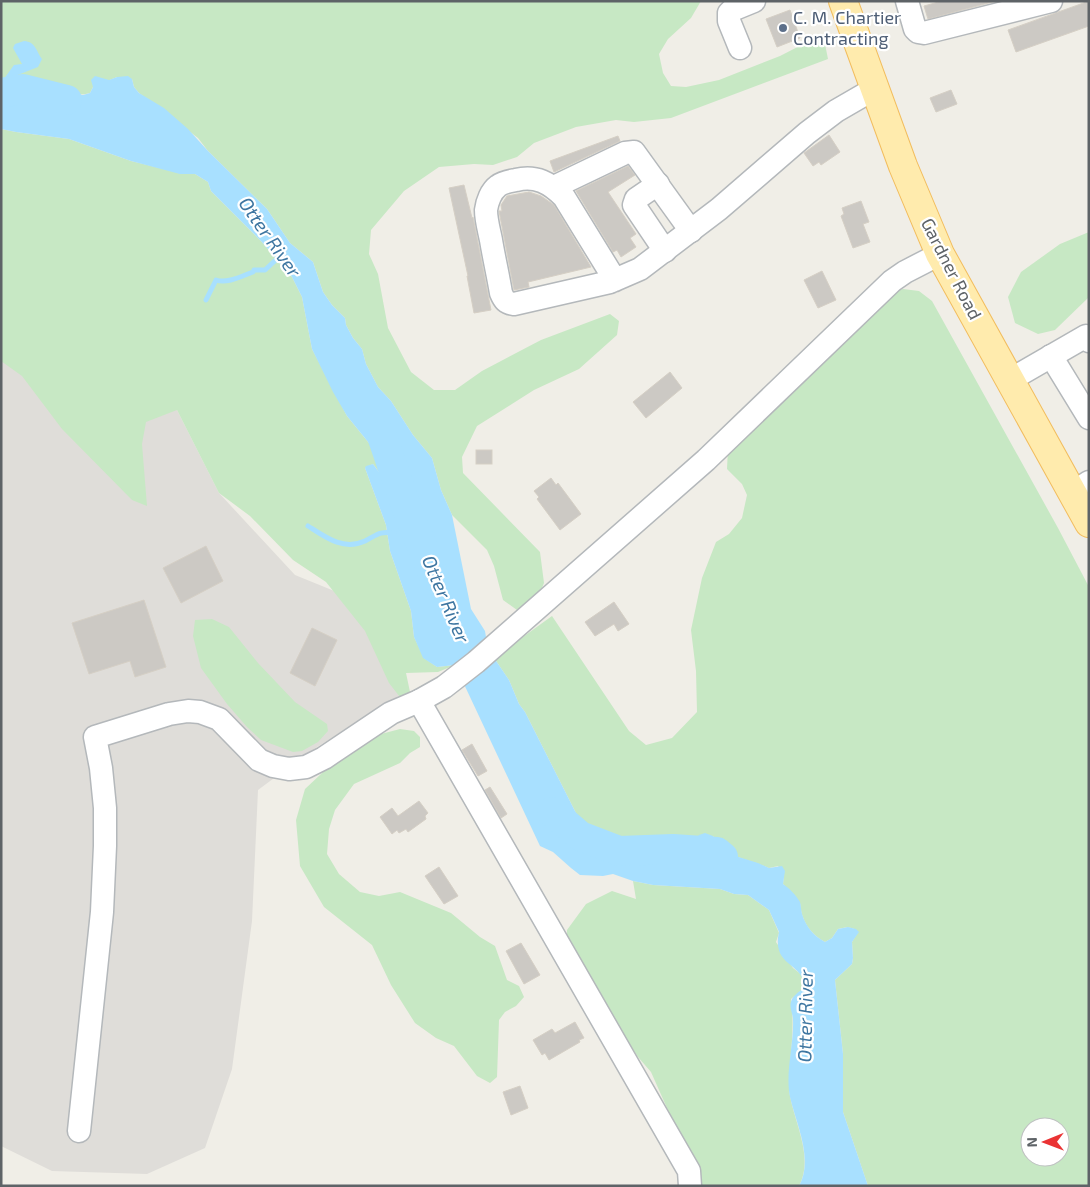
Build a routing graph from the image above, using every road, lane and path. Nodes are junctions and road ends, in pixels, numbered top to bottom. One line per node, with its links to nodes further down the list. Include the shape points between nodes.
1 (754, 1): 5 (street, via 729,13)
2 (843, 1): 6 (main road, Gardner Road)
3 (907, 1): 4 (street, via 916,29 924,33)
4 (1051, 1)
5 (740, 48)
6 (874, 90): 9 (street, via 836,111); 11 (main road, Gardner Road)
7 (658, 184): 8 (street, via 631,152); 9 (street); 10 (street, via 636,199 634,205)
8 (554, 187): 12 (street, via 564,197); 12 (street, via 531,178 506,182 498,186 488,203 486,218 504,300 514,304)
9 (691, 231): 10 (street)
10 (665, 251): 12 (street, via 640,269)
11 (940, 254): 15 (main road, Gardner Road); 19 (street, via 892,281 706,460 476,662 444,687)
12 (615, 280)
13 (1089, 341): 14 (street, via 1086,336)
14 (1051, 356): 15 (street); 16 (street)
15 (1010, 380): 17 (main road, Gardner Road)
16 (1089, 418)
17 (1080, 487): 18 (main road, Gardner Road)
18 (1089, 523)
19 (419, 701): 20 (street, via 391,714 324,758 306,767 289,769 259,760 219,719 200,712 169,714 95,737 104,804 105,846 102,912); 21 (street, via 689,1171)
20 (78, 1131)
21 (690, 1186)

